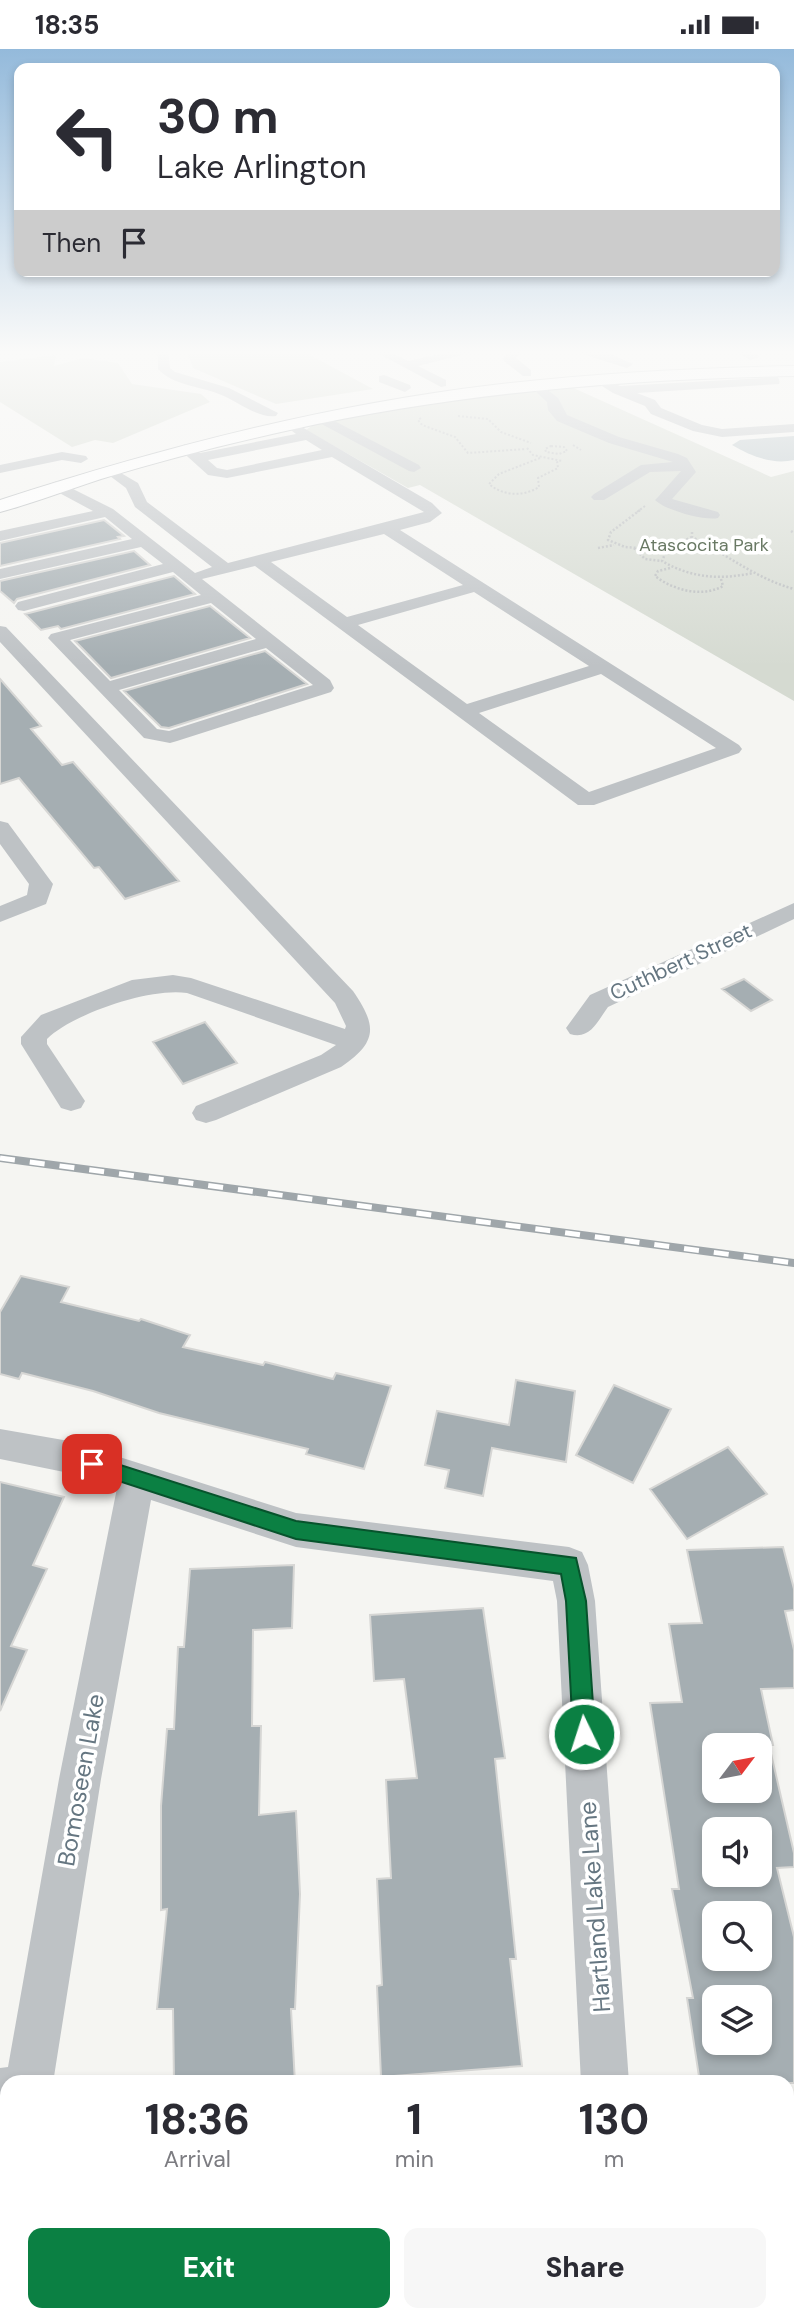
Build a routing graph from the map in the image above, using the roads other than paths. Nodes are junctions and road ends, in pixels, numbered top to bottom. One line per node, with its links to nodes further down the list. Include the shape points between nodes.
1 (182, 455): 11 (main road)
2 (194, 455): 3 (street, via 213,472 228,474)
3 (319, 455)
4 (339, 455): 18 (street, via 434,513)
5 (390, 455): 10 (street)
6 (666, 455): 8 (street)
7 (87, 457): 9 (street, via 62,456); 12 (main road)
8 (685, 466): 14 (street, via 646,468); 17 (street, via 689,472 663,500)
9 (0, 468)
10 (414, 468)
11 (110, 470): 13 (main road); 23 (street, via 132,487 140,504)
12 (0, 483)
13 (57, 486): 15 (main road); 16 (street)
14 (599, 497)
15 (0, 506)
16 (108, 512): 19 (street); 20 (street)
17 (712, 515)
18 (386, 528): 21 (street); 26 (street)
19 (0, 536)
20 (145, 541): 22 (street); 24 (street)
21 (258, 560): 23 (street); 29 (street)
22 (177, 566): 27 (street); 28 (street)
23 (224, 568): 25 (street)
24 (0, 574)
25 (203, 574)
26 (477, 586): 29 (street); 32 (street)
27 (214, 597): 31 (street); 33 (street, via 57,638)
28 (24, 606)
29 (344, 623): 34 (street)
30 (0, 631): 39 (street, via 344,997 359,1026)
31 (270, 641): 33 (street); 33 (street, via 324,688 160,737 151,734)
32 (604, 667): 34 (street); 34 (street, via 732,749 586,800)
33 (106, 688)
34 (464, 711)
35 (0, 828): 37 (street, via 41,884 38,899)
36 (794, 910): 38 (street, Cuthbert Street, via 599,1001)
37 (0, 915)
38 (579, 1027)
39 (353, 1041): 40 (street, via 191,986 156,983 50,1021 34,1037 34,1044); 41 (street, via 331,1061)
40 (71, 1101)
41 (206, 1113)
42 (0, 1444): 43 (street, via 69,1457)
43 (137, 1479): 44 (street, Bomoseen Lake); 45 (street, Hartland Lake Lane, via 296,1530 569,1565 576,1601)
44 (30, 2075)
45 (606, 2075)

